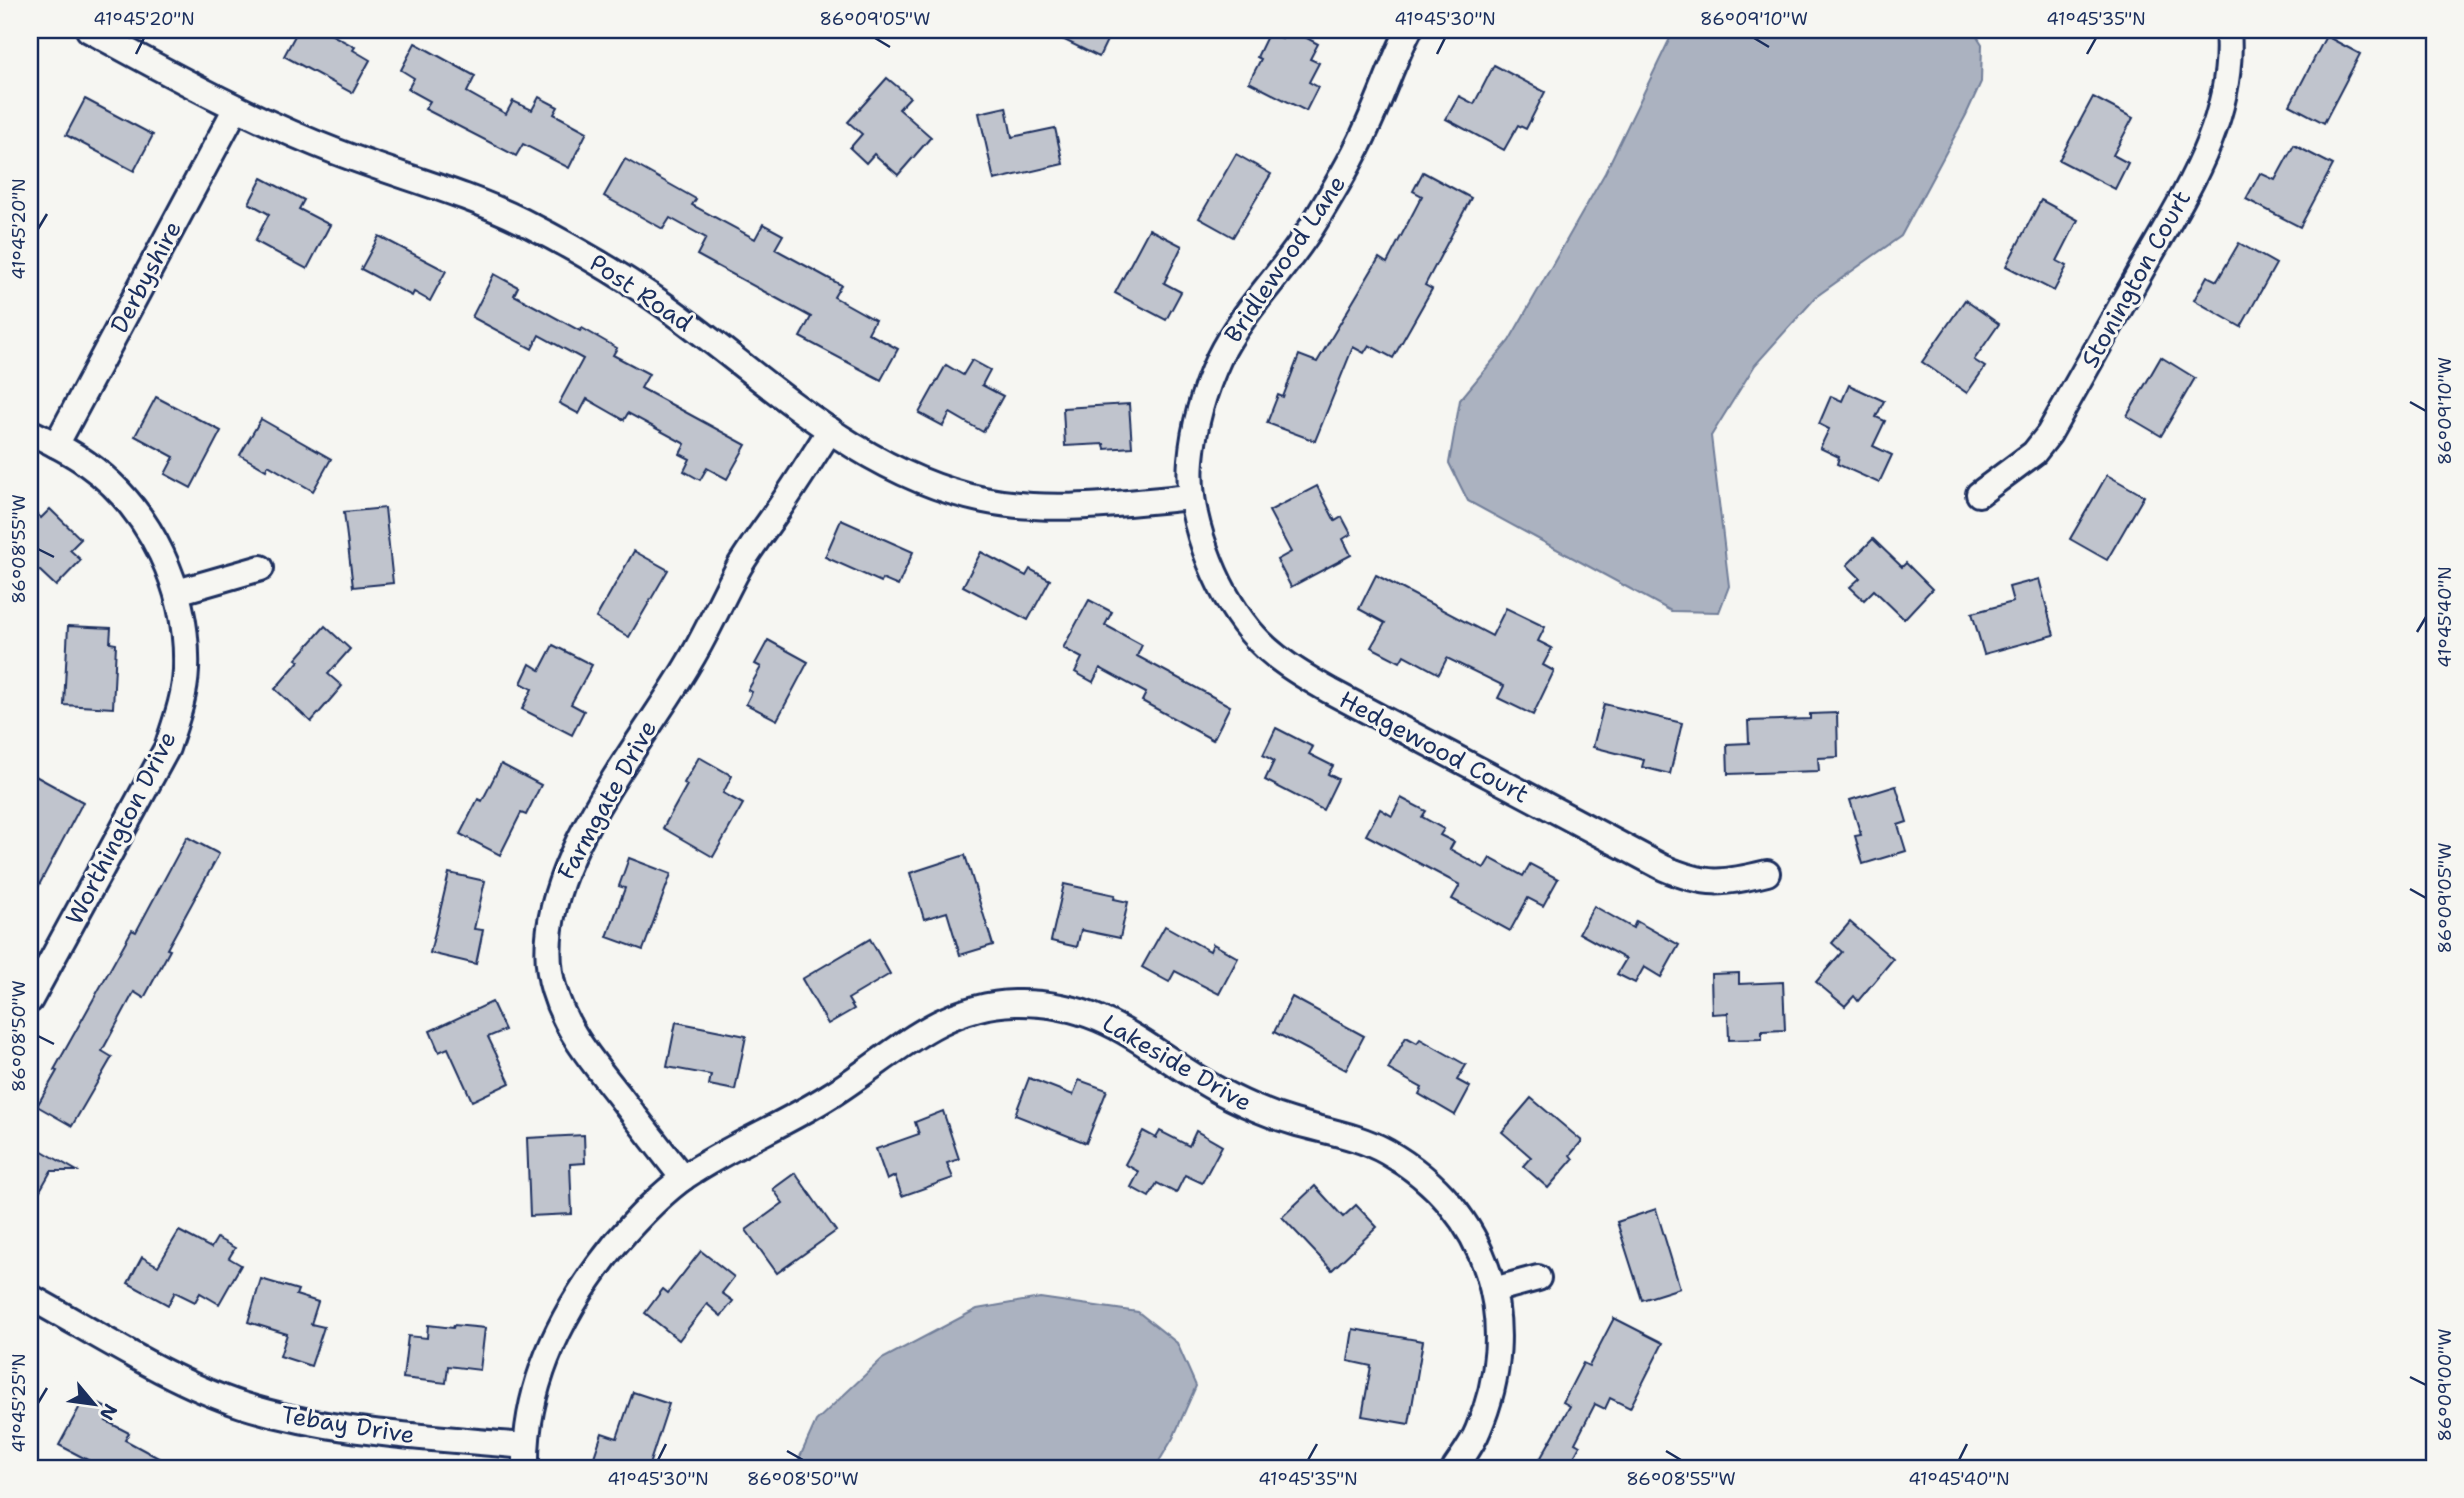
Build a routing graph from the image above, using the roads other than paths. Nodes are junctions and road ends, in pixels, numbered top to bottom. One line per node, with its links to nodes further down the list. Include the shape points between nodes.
1 (89, 30): 4 (street, Post Road)
2 (1409, 30): 9 (street, Bridlewood Lane, via 1339,182 1220,356 1199,411 1191,461)
3 (2228, 30): 8 (street, Stonington Court, via 2221,108 2199,166 2049,434 2034,453)
4 (236, 108): 5 (street, Post Road, via 339,153 450,190 572,247 664,305); 7 (street, Derbyshire)
5 (830, 430): 9 (street, Post Road, via 899,472 985,500 1070,507); 14 (street, Farmgate Drive, via 740,565 690,662 602,800 567,867 549,924 551,973 566,1022)
6 (30, 432): 7 (street, Worthington Drive)
7 (57, 445): 11 (street, Worthington Drive, via 104,477 136,511)
8 (1979, 494)
9 (1192, 497): 12 (street, Hedgewood Court, via 1201,537 1232,608 1251,633 1299,673 1689,879 1731,882)
10 (261, 568): 11 (street)
11 (177, 592): 13 (street, Worthington Drive, via 186,672 167,748)
12 (1767, 873)
13 (30, 1000)
14 (683, 1178): 16 (street, Lakeside Drive, via 829,1096 931,1025 990,1006 1058,1006 1126,1030 1178,1067 1238,1100 1384,1150 1418,1171 1468,1228); 18 (street, Lakeside Drive, via 634,1222 596,1267 568,1311 537,1383)
15 (1538, 1278): 16 (street)
16 (1493, 1290): 19 (street, Lakeside Drive, via 1498,1313 1496,1376 1478,1432)
17 (30, 1297): 18 (street, Tebay Drive, via 181,1380 241,1404 328,1427)
18 (526, 1457)
19 (1455, 1468)

